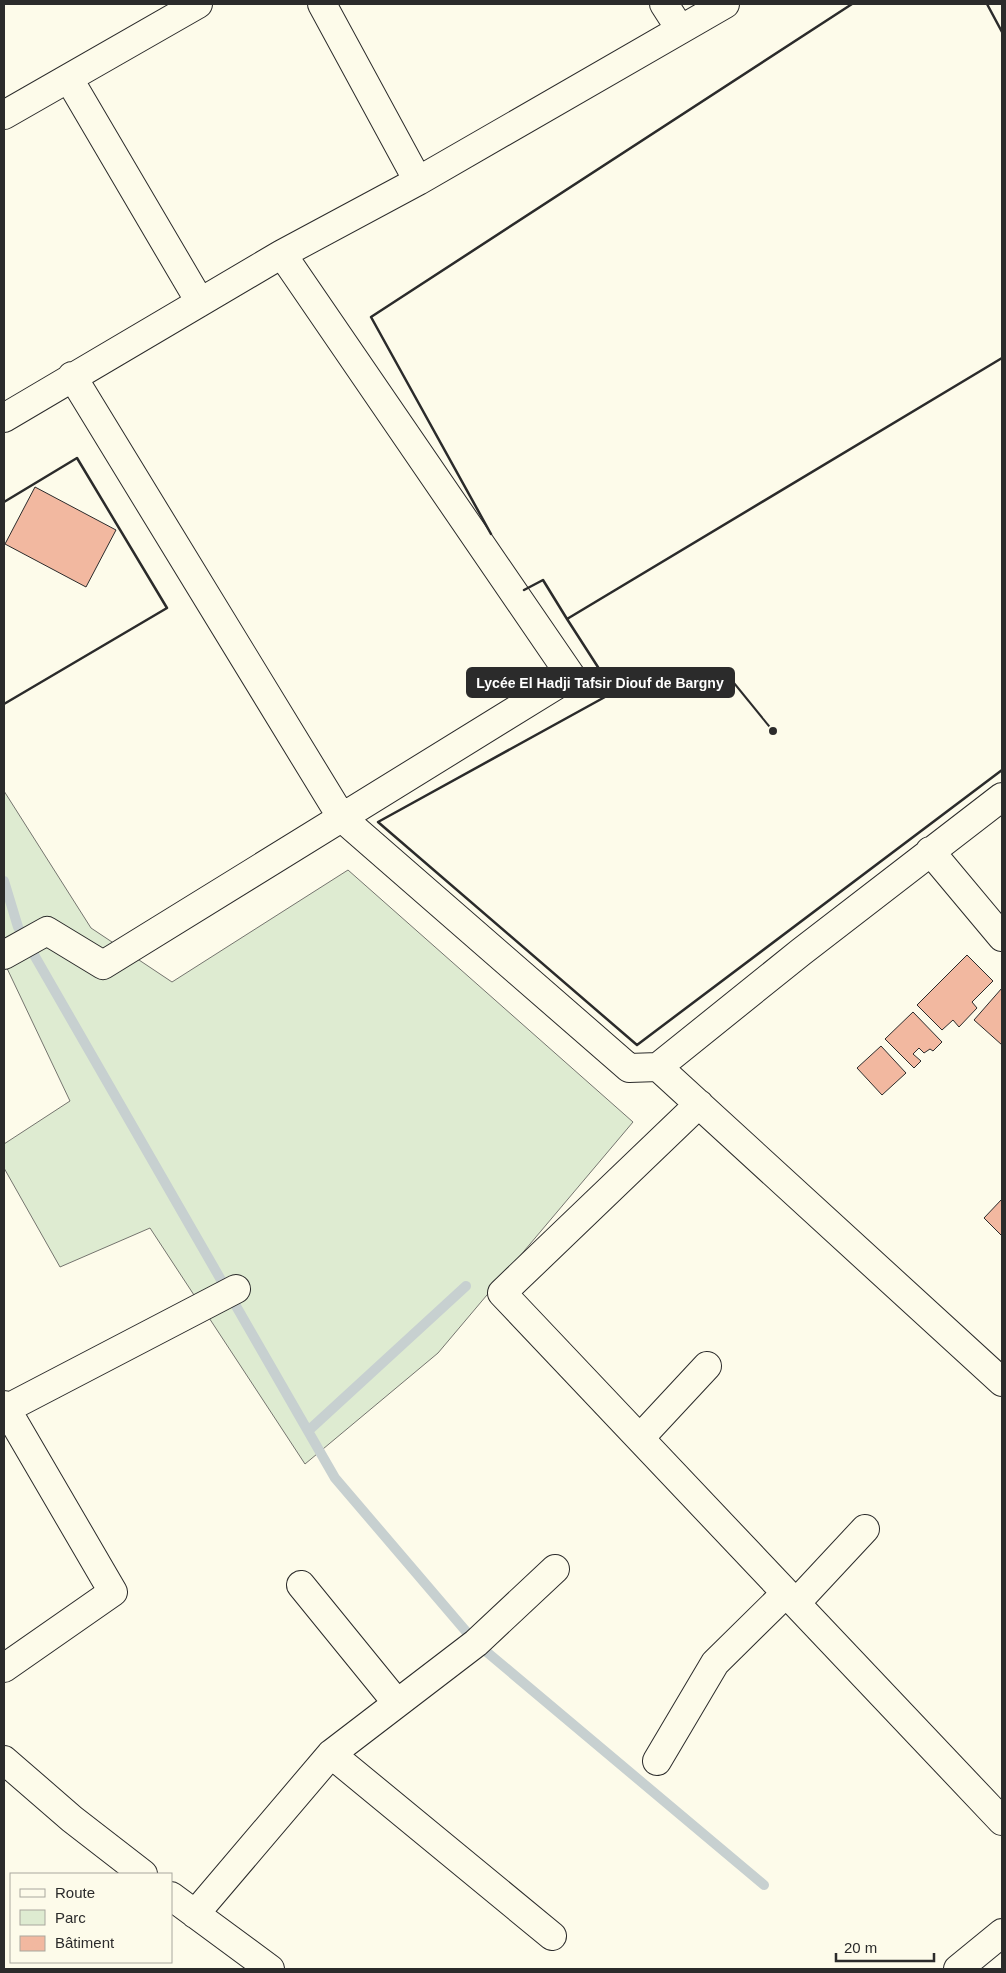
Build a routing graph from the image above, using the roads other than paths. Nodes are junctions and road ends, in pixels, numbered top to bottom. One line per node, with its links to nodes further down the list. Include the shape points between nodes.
1 (198, 4): 6 (street)
2 (322, 4): 8 (street)
3 (664, 4): 5 (street)
4 (725, 4): 5 (street)
5 (680, 29): 8 (street)
6 (69, 79): 7 (street); 10 (street)
7 (4, 115)
8 (418, 181): 9 (street)
9 (282, 254): 10 (street); 14 (street, via 571,676)
10 (200, 302): 11 (street)
11 (72, 376): 12 (street); 14 (street)
12 (4, 418)
13 (1002, 797): 15 (street)
14 (342, 818): 17 (street, via 102,966 47,932); 18 (street, via 629,1068)
15 (930, 850): 16 (street); 18 (street)
16 (1002, 937)
17 (4, 955)
18 (658, 1067): 19 (street)
19 (699, 1104): 22 (street); 24 (street, via 502,1293)
20 (236, 1289): 23 (street)
21 (707, 1366): 24 (street)
22 (1002, 1382)
23 (4, 1408): 29 (street, via 113,1592)
24 (640, 1438): 28 (street)
25 (865, 1529): 28 (street)
26 (555, 1569): 30 (street, via 476,1643)
27 (301, 1585): 30 (street)
28 (791, 1598): 33 (street, via 715,1663); 34 (street)
29 (4, 1668)
30 (397, 1703): 31 (street)
31 (331, 1754): 37 (street); 39 (street)
32 (4, 1760): 35 (street)
33 (658, 1761)
34 (1002, 1821)
35 (142, 1873)
36 (172, 1897): 37 (street)
37 (195, 1914): 40 (street)
38 (1002, 1932): 41 (street)
39 (552, 1936)
40 (270, 1969)
41 (958, 1969)

